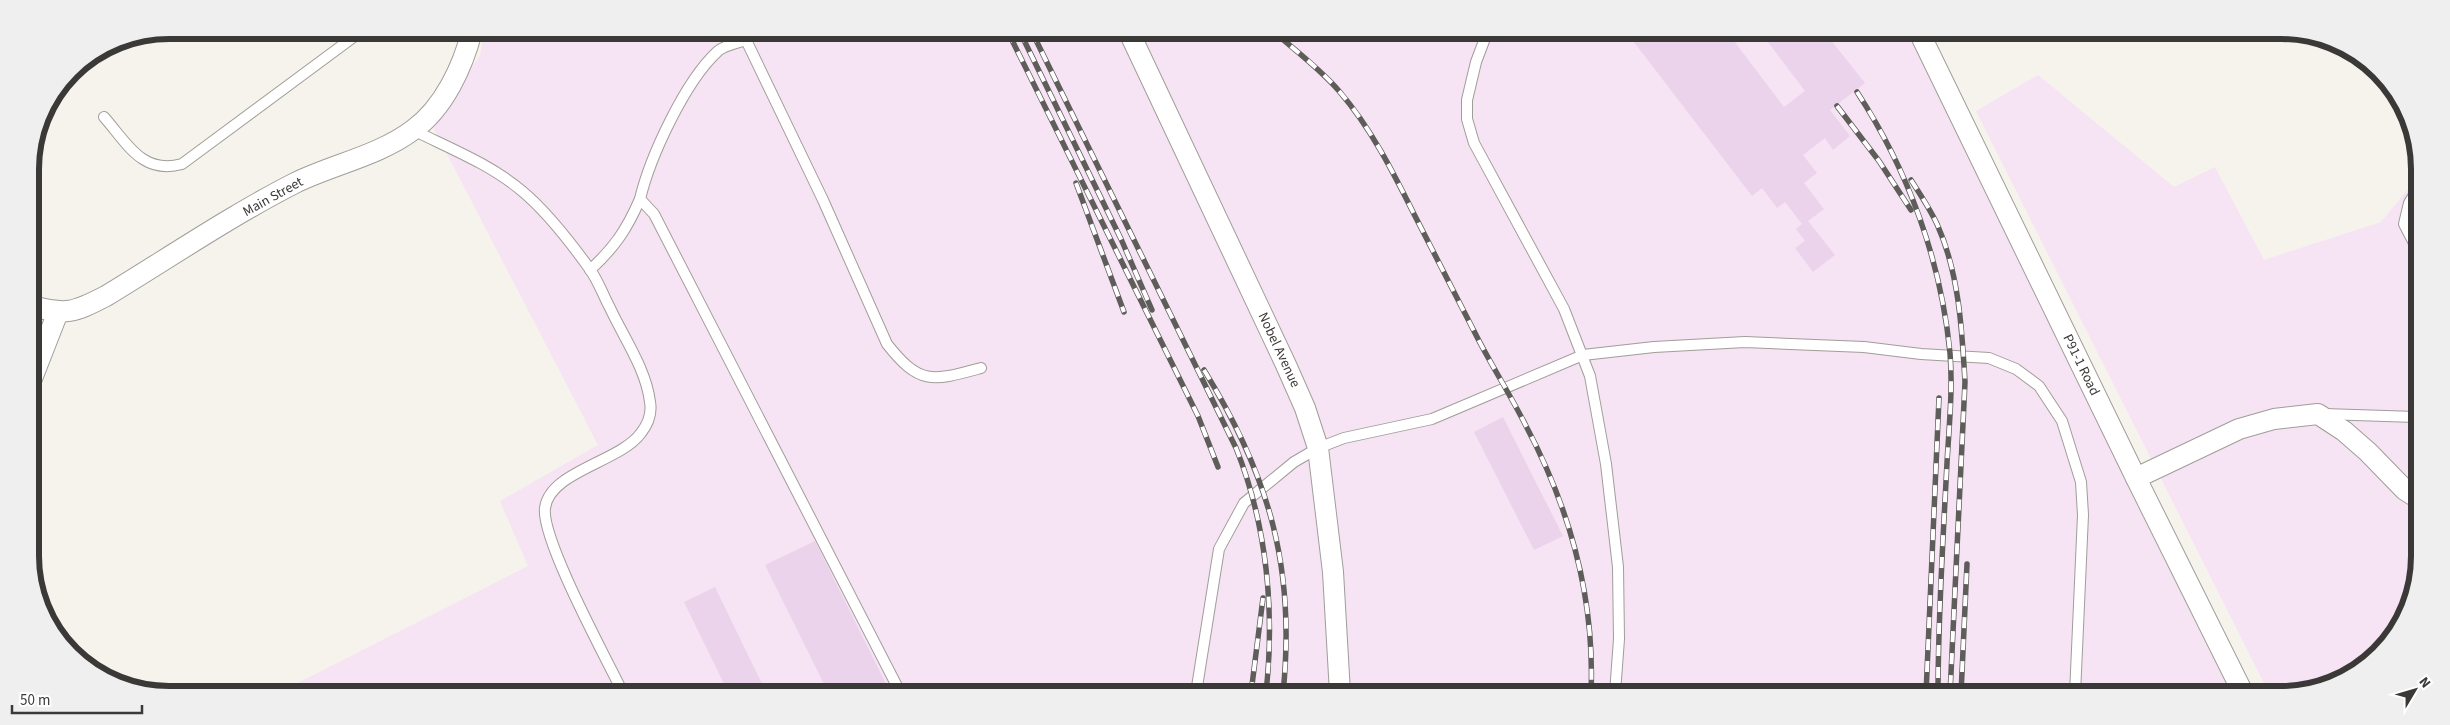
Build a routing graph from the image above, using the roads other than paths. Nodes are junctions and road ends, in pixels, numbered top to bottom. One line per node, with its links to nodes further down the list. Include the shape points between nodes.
1 (351, 39): 8 (lane, via 182,164 168,168 140,160)
2 (469, 39): 9 (street, Main Street, via 459,69 444,95 432,113)
3 (738, 39): 10 (lane, via 720,50 692,82 646,177)
4 (746, 39): 18 (lane, via 824,200 887,344 902,364 920,377 941,378)
5 (1132, 39): 21 (street, Nobel Avenue, via 1286,365)
6 (1484, 39): 16 (lane, via 1470,82 1467,119 1474,143 1564,309)
7 (1922, 39): 22 (street, P91-1 Road)
8 (104, 117)
9 (413, 130): 13 (lane, via 496,170 524,193); 15 (street, Main Street, via 389,144 296,183 81,309)
10 (640, 199): 13 (lane, via 628,227 611,251); 25 (lane, via 654,214)
11 (2411, 201): 12 (lane, via 2404,224)
12 (2411, 237)
13 (590, 270): 24 (lane, via 645,380 650,420 641,435 624,449 564,481 551,493 545,507 545,523 554,549)
14 (39, 308): 15 (street, Main Street)
15 (58, 312): 17 (street)
16 (1583, 356): 21 (lane, via 1432,419 1344,438); 28 (lane, via 1598,412 1618,567 1619,639); 29 (lane, via 1654,346 1745,342 1864,347 1988,358 2016,368 2039,386 2062,422 2080,482 2083,515)
17 (39, 362)
18 (981, 368)
19 (2318, 414): 20 (lane); 22 (street, via 2274,419 2239,429); 23 (street, via 2344,431)
20 (2411, 417)
21 (1318, 448): 26 (lane, via 1294,462 1244,503 1219,549); 27 (street, Nobel Avenue, via 1333,572)
22 (2136, 478): 30 (street, P91-1 Road)
23 (2411, 494)
24 (620, 686)
25 (897, 686)
26 (1197, 686)
27 (1340, 686)
28 (1616, 686)
29 (2075, 686)
30 (2240, 686)

